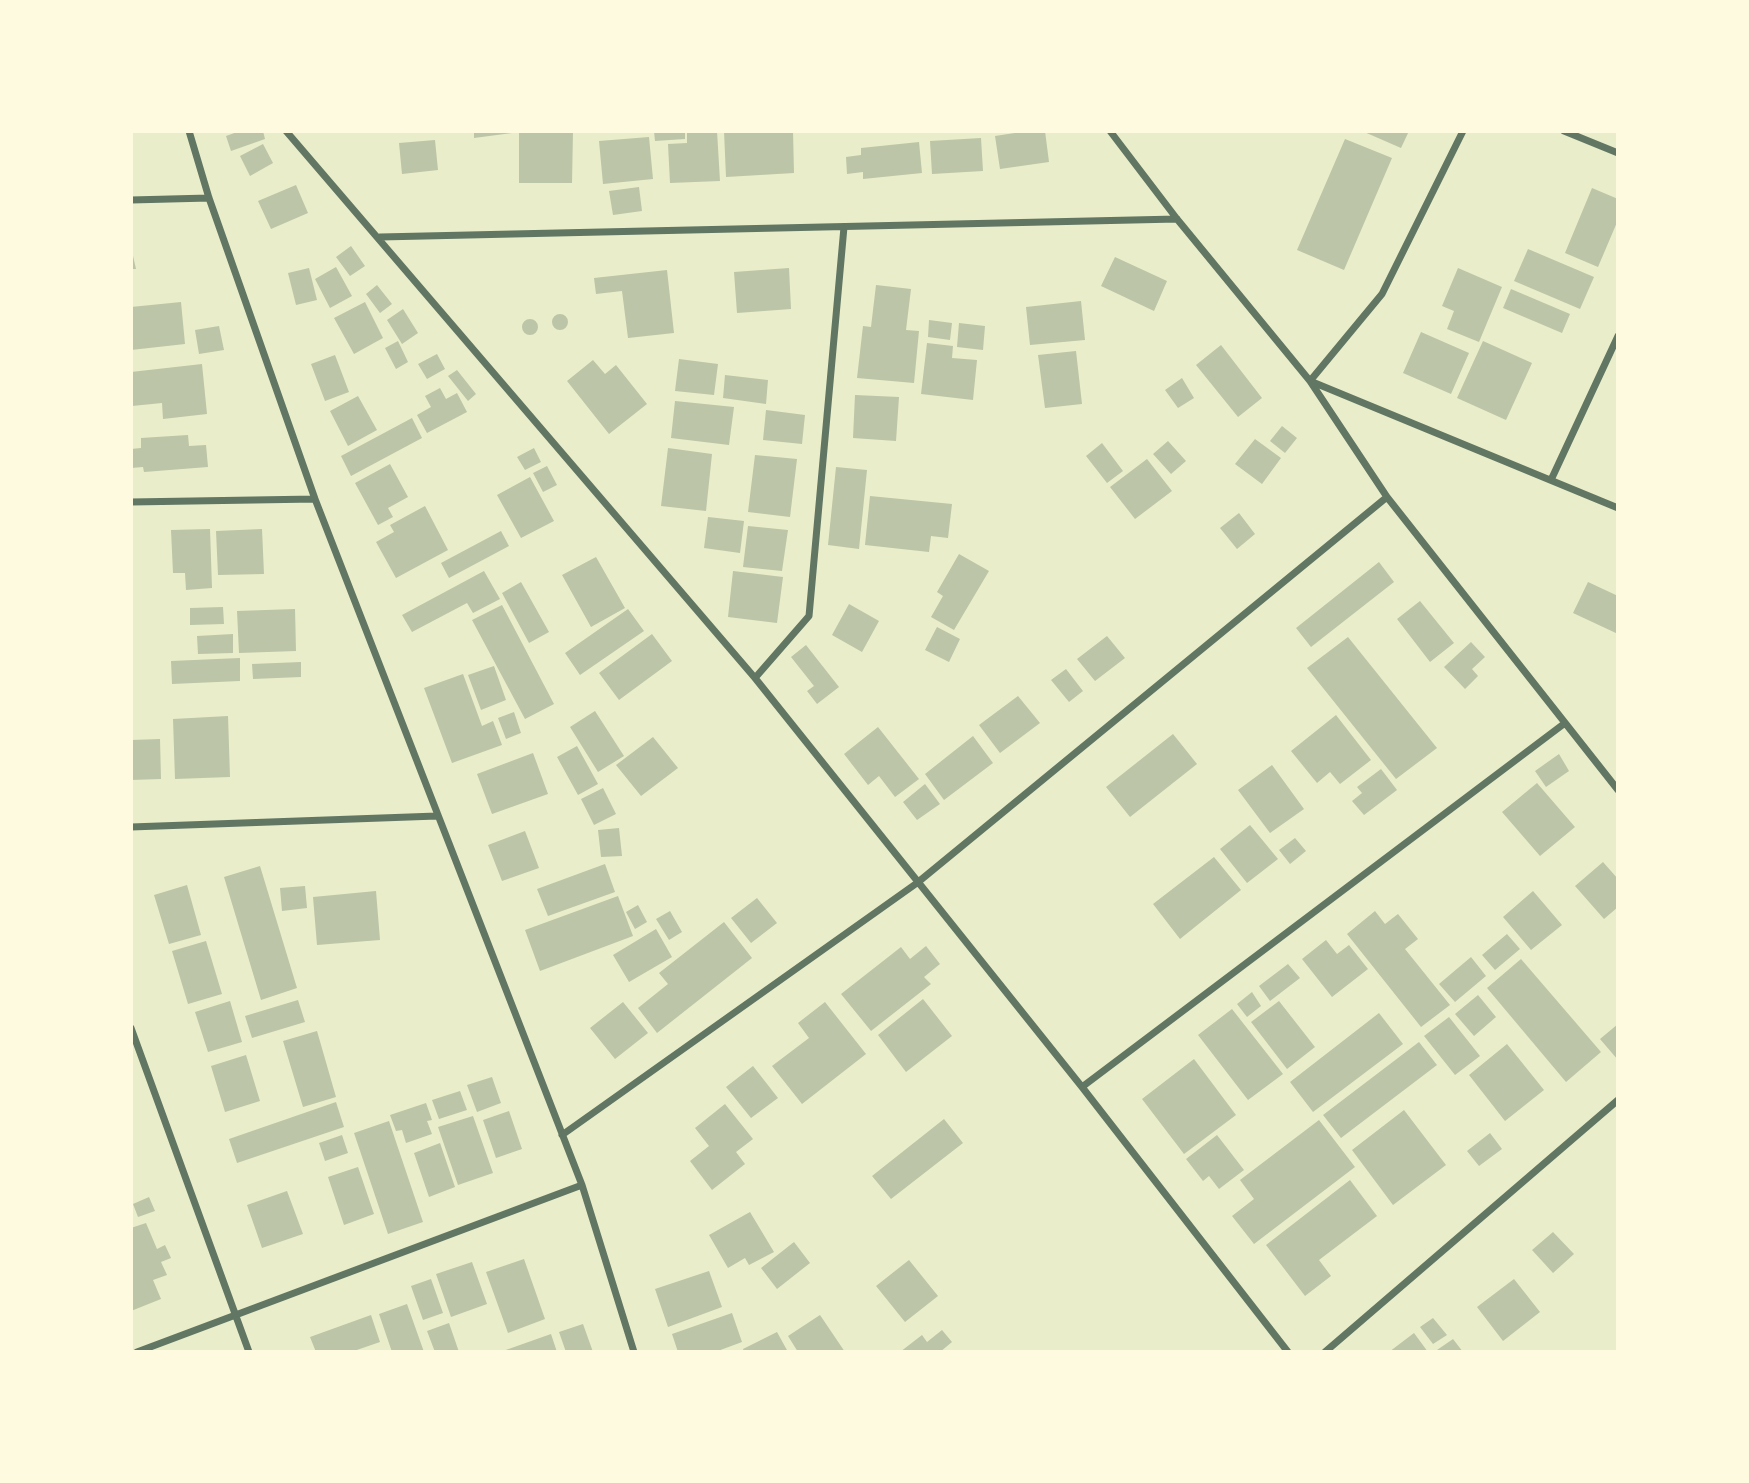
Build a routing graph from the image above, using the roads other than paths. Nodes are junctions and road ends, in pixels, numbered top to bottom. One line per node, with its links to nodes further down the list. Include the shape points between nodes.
1 (190, 131): 7 (street)
2 (286, 131): 11 (street)
3 (1111, 131): 9 (street)
4 (1463, 131): 13 (street, via 1382,294)
5 (1564, 131): 6 (street)
6 (1618, 153)
7 (209, 198): 8 (street); 16 (street)
8 (131, 200)
9 (1177, 219): 10 (street); 13 (street)
10 (844, 227): 11 (street); 19 (street, via 809,616)
11 (380, 237): 19 (street)
12 (1618, 336): 14 (street)
13 (1310, 381): 14 (street); 15 (street)
14 (1551, 480): 18 (street)
15 (1387, 497): 20 (street); 24 (street)
16 (315, 499): 17 (street); 22 (street)
17 (131, 502)
18 (1618, 508)
19 (755, 678): 24 (street)
20 (1565, 723): 21 (street); 26 (street)
21 (1618, 790)
22 (437, 816): 23 (street); 28 (street)
23 (131, 827)
24 (917, 883): 26 (street); 28 (street)
25 (131, 1028): 30 (street)
26 (1082, 1087): 34 (street)
27 (1618, 1100): 35 (street)
28 (562, 1135): 29 (street)
29 (582, 1185): 30 (street); 33 (street)
30 (236, 1316): 31 (street); 32 (street)
31 (136, 1352)
32 (249, 1352)
33 (634, 1352)
34 (1288, 1352)
35 (1325, 1352)

